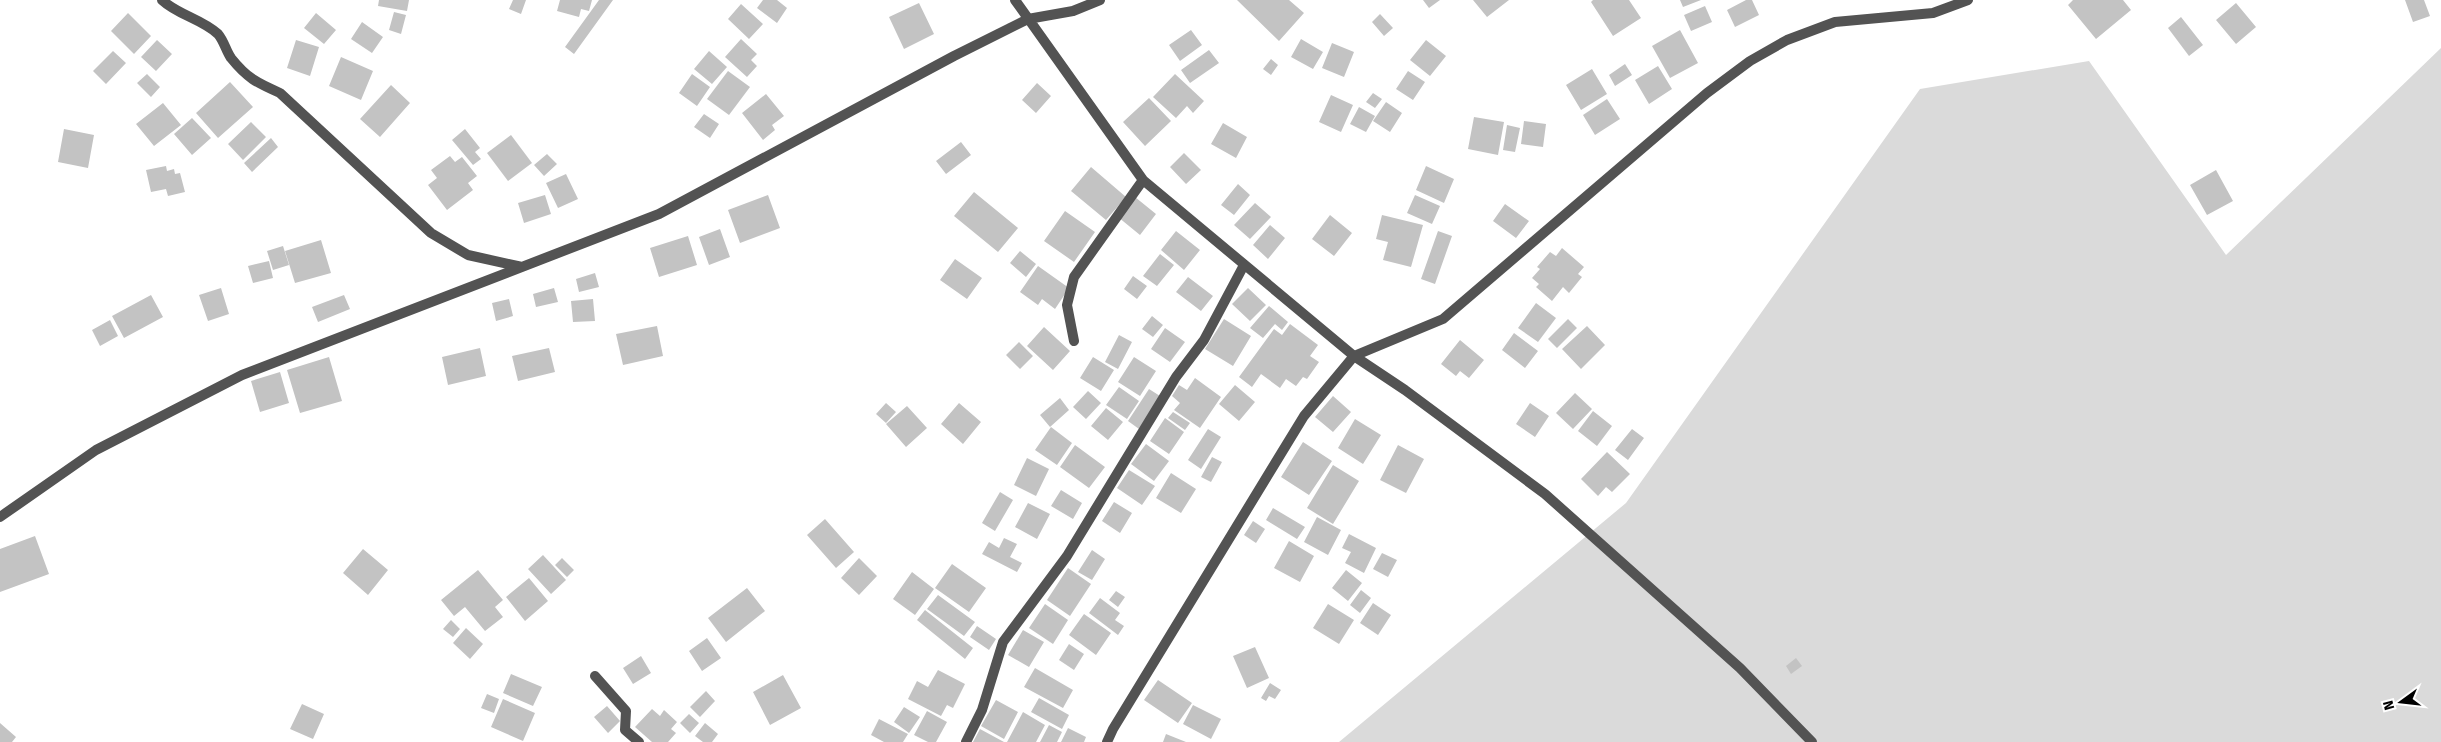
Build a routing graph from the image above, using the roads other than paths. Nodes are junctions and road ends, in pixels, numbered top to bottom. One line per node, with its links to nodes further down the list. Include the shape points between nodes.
1 (162, 0): 8 (street, via 170,8 218,34 231,57 253,82 280,93 431,232 468,255)
2 (1015, 0): 5 (street)
3 (1100, 0): 5 (street, via 1073,10)
4 (1968, 0): 10 (street, via 1933,13 1834,22 1787,40 1750,61 1443,319)
5 (1028, 19): 6 (street); 8 (street, via 658,214)
6 (1143, 180): 7 (street); 9 (street, via 1074,277 1066,305)
7 (1244, 265): 10 (street); 14 (street, via 1204,340 1176,377 1067,556 1003,642 982,710)
8 (522, 267): 11 (street, via 242,375 96,450)
9 (1074, 341)
10 (1354, 356): 15 (street, via 1304,416); 16 (street, via 1545,494 1740,668)
11 (0, 517)
12 (596, 676): 13 (street, via 626,711 625,730)
13 (639, 742)
14 (966, 742)
15 (1107, 742)
16 (1812, 742)

